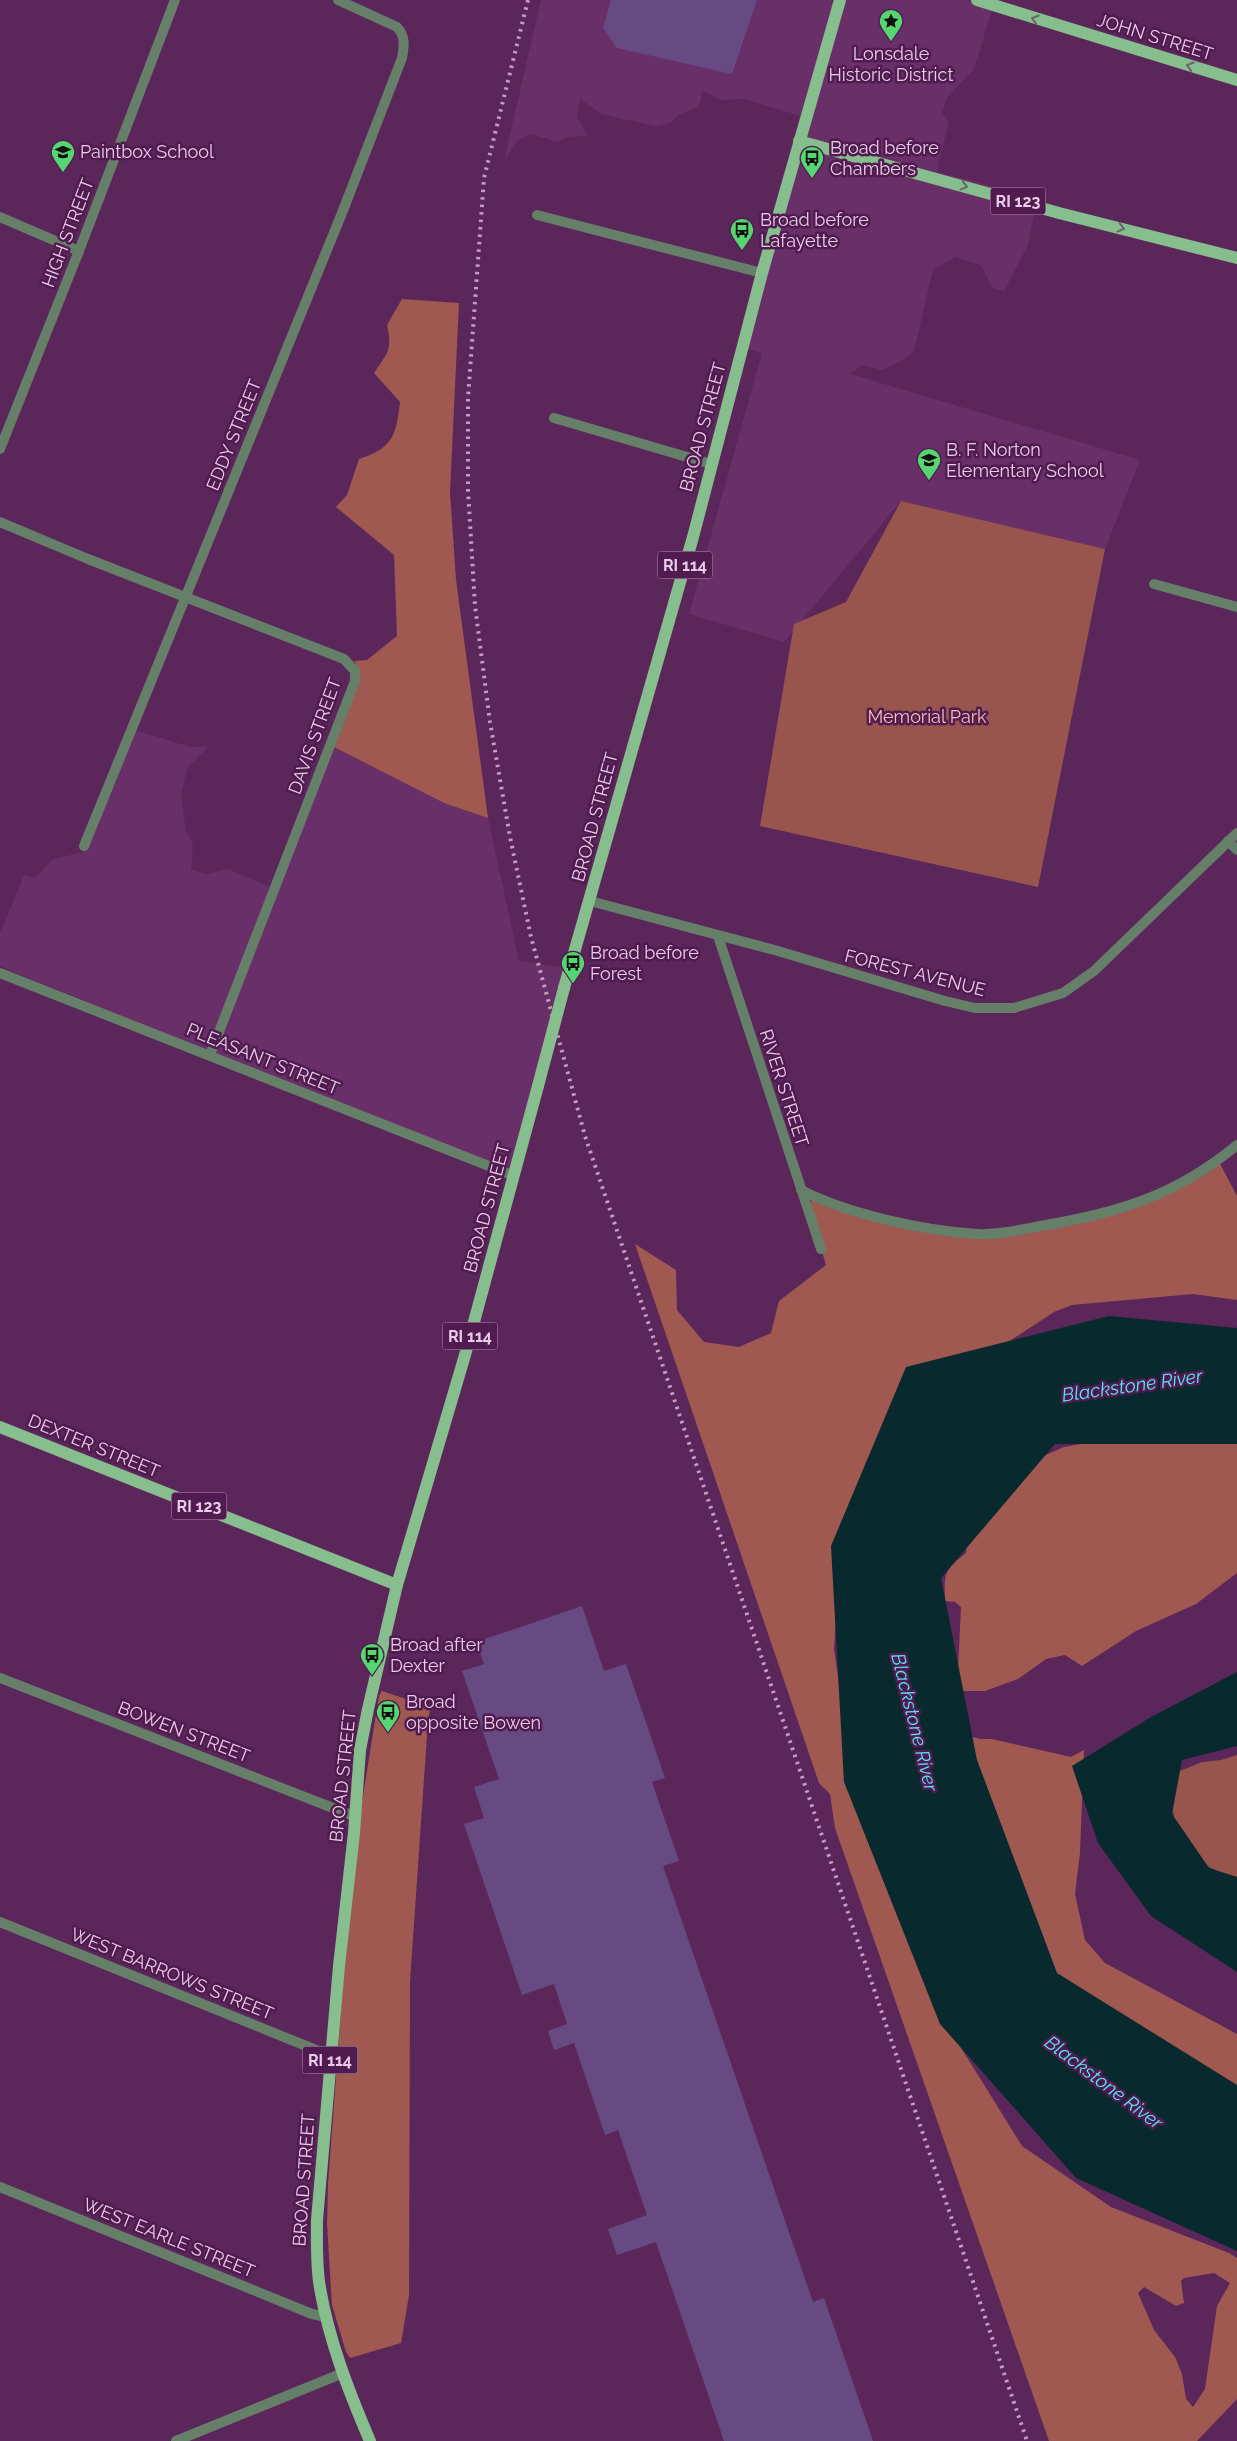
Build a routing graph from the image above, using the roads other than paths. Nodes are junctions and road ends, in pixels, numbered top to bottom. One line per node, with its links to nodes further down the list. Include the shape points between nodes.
1 (175, 0): 9 (street, HIGH STREET)
2 (338, 0): 17 (street, EDDY STREET, via 387,21 403,33 402,58)
3 (840, 0): 6 (main road, BROAD STREET / RI 114)
4 (977, 0): 5 (main road, JOHN STREET, one-way to 4)
5 (1237, 80)
6 (799, 141): 10 (main road, RI 123, one-way to 10); 11 (main road, BROAD STREET / RI 114)
7 (538, 215): 11 (street)
8 (0, 217): 9 (street)
9 (79, 251): 13 (street, HIGH STREET)
10 (1237, 258)
11 (762, 273): 14 (main road, BROAD STREET / RI 114)
12 (554, 418): 14 (street)
13 (0, 449)
14 (711, 464): 23 (main road, BROAD STREET / RI 114)
15 (0, 522): 17 (street, DAVIS STREET)
16 (1154, 584): 18 (street)
17 (184, 597): 21 (street, EDDY STREET); 26 (street, DAVIS STREET, via 344,659 355,671 355,681)
18 (1237, 607)
19 (1237, 833): 20 (street, FOREST AVENUE)
20 (1228, 842): 22 (street); 24 (street, FOREST AVENUE, via 1088,976 1063,993 1014,1008 975,1008 945,1001)
21 (84, 846)
22 (1237, 850)
23 (590, 901): 24 (street, FOREST AVENUE); 28 (main road, BROAD STREET / RI 114, bridge)
24 (718, 936): 29 (street, RIVER STREET)
25 (0, 972): 26 (street, PLEASANT STREET)
26 (210, 1056): 28 (street, PLEASANT STREET)
27 (1237, 1145): 29 (street, via 1199,1174 1142,1202 1098,1216 999,1233 978,1234 916,1225 841,1208)
28 (514, 1176): 32 (main road, BROAD STREET / RI 114)
29 (801, 1190): 30 (street, RIVER STREET)
30 (820, 1249)
31 (0, 1427): 32 (main road, DEXTER STREET / RI 123)
32 (397, 1585): 34 (main road, BROAD STREET / RI 114, via 360,1750)
33 (0, 1678): 34 (street, BOWEN STREET)
34 (356, 1817): 36 (main road, BROAD STREET / RI 114)
35 (0, 1922): 36 (street, WEST BARROWS STREET)
36 (331, 2056): 38 (main road, BROAD STREET / RI 114, via 317,2220 317,2258)
37 (0, 2187): 38 (street, WEST EARLE STREET)
38 (326, 2317): 39 (main road, BROAD STREET / RI 114)
39 (343, 2373): 40 (street); 41 (main road, BROAD STREET / RI 114)
40 (176, 2441)
41 (370, 2441)

